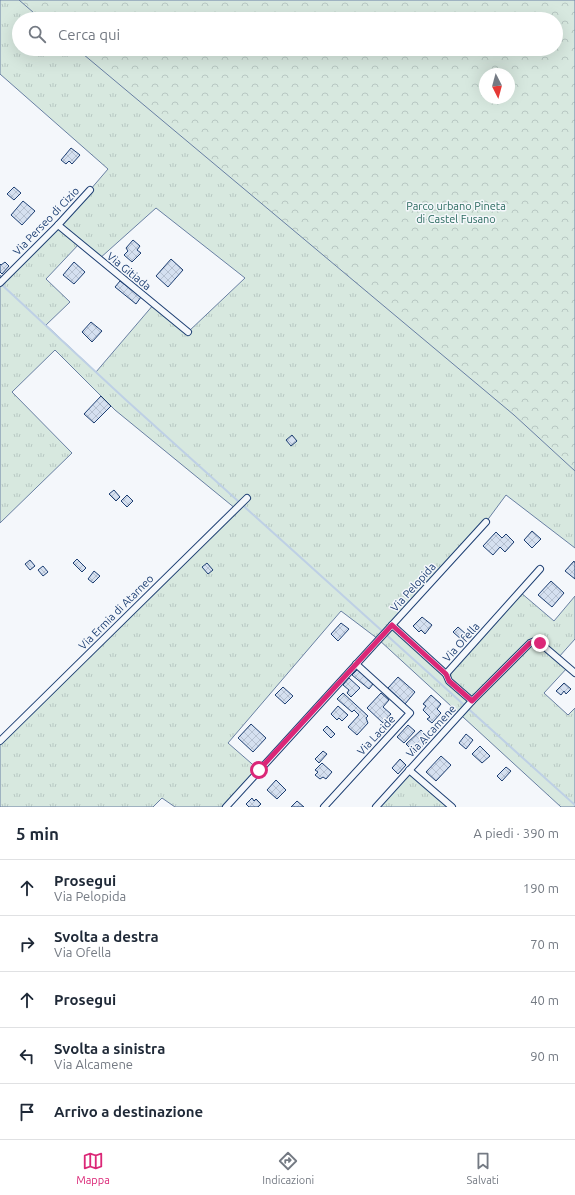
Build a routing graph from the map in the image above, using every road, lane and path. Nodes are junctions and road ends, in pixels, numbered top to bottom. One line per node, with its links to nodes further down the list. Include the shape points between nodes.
1 (90, 190): 2 (street, Via Perseo di Cizio)
2 (58, 225): 3 (street, Via Perseo di Cizio); 4 (street, Via Gitiada)
3 (2, 281)
4 (188, 332)
5 (247, 498): 13 (street, Via Ermia di Atarneo)
6 (486, 522): 8 (street, Via Pelopida)
7 (540, 569): 11 (street, Via Ofella)
8 (392, 625): 9 (street, Via Pelopida); 11 (street, Via Ofella)
9 (356, 664): 15 (street, Via Pelopida); 16 (street, Via Lacide, via 410,713)
10 (575, 673): 12 (street, Via Alcamene, via 540,643 532,642)
11 (446, 674): 12 (street, via 449,681)
12 (472, 701): 14 (street, Via Alcamene)
13 (0, 741)
14 (409, 770): 17 (street, Via Alcamene); 18 (street)
15 (226, 807)
16 (324, 807)
17 (376, 807)
18 (452, 807)

